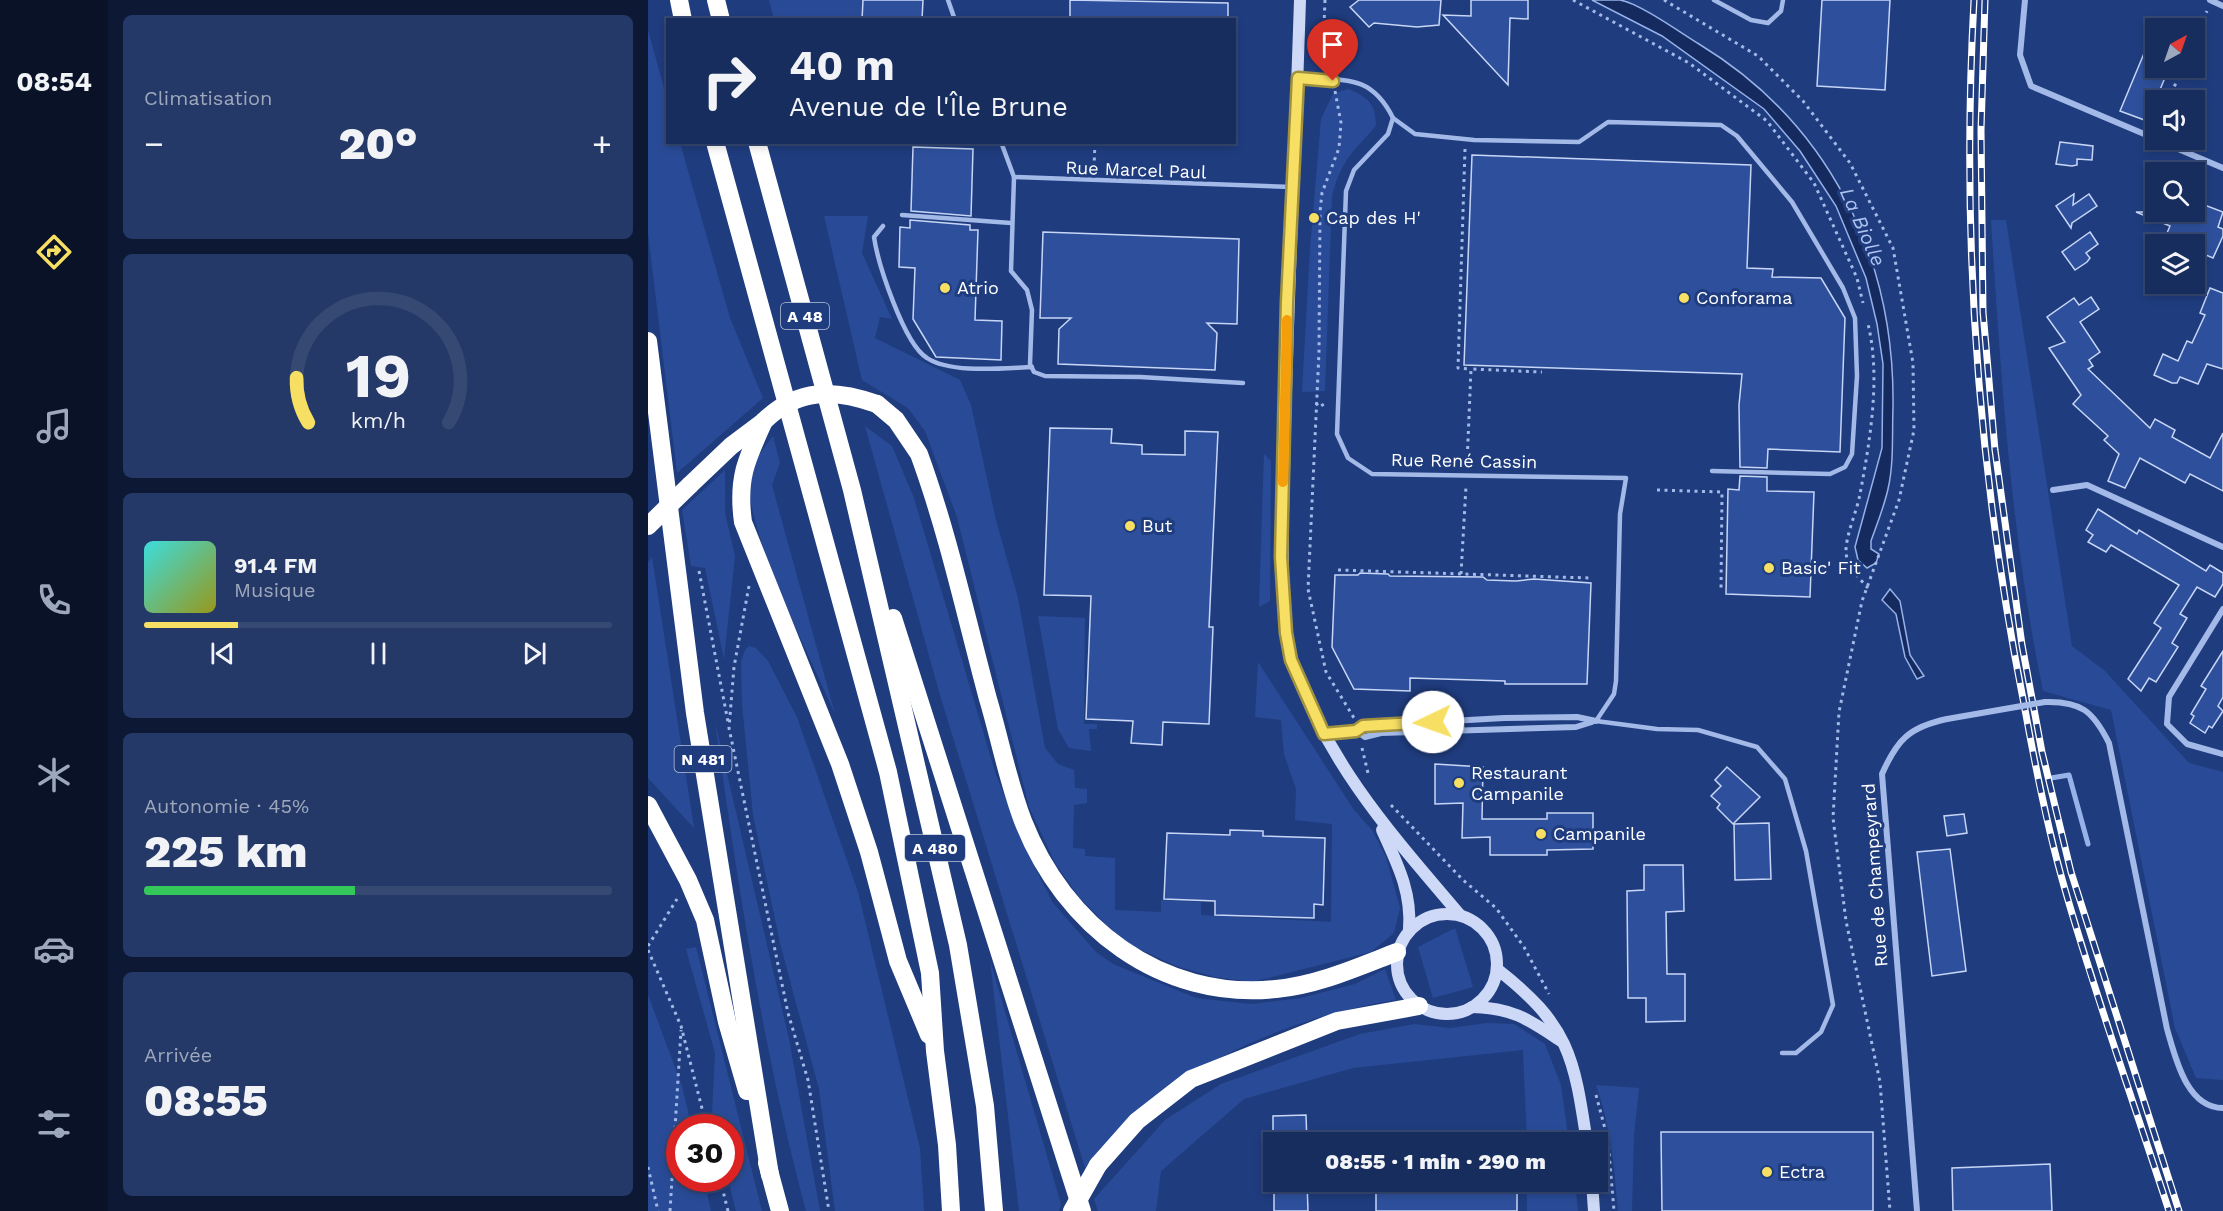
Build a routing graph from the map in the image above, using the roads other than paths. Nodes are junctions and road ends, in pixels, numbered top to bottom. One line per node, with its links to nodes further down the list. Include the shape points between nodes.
1 (679, 0): 10 (highway)
2 (716, 0): 11 (highway)
3 (948, 0): 12 (lane)
4 (1300, 0): 13 (street)
5 (1714, 0): 6 (lane, via 1751,20 1768,23 1781,11)
6 (1783, 0)
7 (2025, 0): 15 (street, via 2020,55 2031,86)
8 (2211, 0): 9 (street)
9 (2223, 6)
10 (683, 18)
11 (720, 18)
12 (954, 18)
13 (1298, 78): 14 (lane, via 1355,80 1376,91); 22 (street)
14 (1393, 118): 30 (lane, via 1415,134 1474,140 1579,142 1608,122 1721,125 1737,136 1792,202 1843,288 1855,318 1857,376 1852,454 1845,467 1830,474); 36 (lane, Rue René Cassin, via 1388,134 1354,170 1346,191 1337,434 1348,458 1372,474 1626,478 1620,514 1616,681 1614,694)
15 (2145, 134)
16 (716, 144): 49 (highway, A 480, via 888,772 930,973)
17 (758, 144): 31 (highway, A 48)
18 (1002, 144): 21 (lane)
19 (2181, 150): 20 (street)
20 (2223, 168)
21 (1014, 177): 22 (lane, Rue Marcel Paul); 24 (lane)
22 (1294, 187): 38 (street, via 1281,557 1291,660)
23 (902, 215): 24 (lane)
24 (1011, 223): 27 (lane, via 1011,271 1027,290 1032,310)
25 (883, 225): 27 (lane, via 874,237 890,297 911,339 926,358 946,365)
26 (648, 341): 53 (highway, N 481, via 695,712)
27 (1032, 368): 28 (lane, via 1045,376)
28 (1243, 383)
29 (764, 421): 33 (highway, bridge, via 731,446); 44 (highway, bridge, via 780,406 809,395 843,394 877,404 896,420 919,454 1023,822 1060,889 1101,936 1154,969 1188,983 1218,988 1278,989 1348,972); 49 (highway, via 744,463 740,484 743,522 840,764 898,961)
30 (1712, 471)
31 (852, 490): 57 (highway, A 480, via 958,945 985,1106); 59 (highway)
32 (2053, 490): 34 (street, via 2087,485)
33 (648, 526)
34 (2223, 547)
35 (2223, 609): 39 (street, via 2169,697 2167,724 2187,744)
36 (1596, 721): 37 (street, via 1577,717 1504,718 1363,726); 37 (street, via 1576,727 1381,733 1365,737); 50 (lane, via 1698,730 1757,747 1785,779 1806,851 1833,1005 1821,1032 1796,1053)
37 (1356, 731): 38 (street)
38 (1324, 734): 41 (street)
39 (2223, 754)
40 (648, 805): 53 (highway, via 705,920 727,1022)
41 (1376, 815): 42 (street); 43 (street, via 1406,881 1411,911)
42 (1460, 915): 43 (street, via 1432,915); 45 (street, via 1473,920 1488,936 1497,955)
43 (1409, 929): 44 (street)
44 (1397, 952): 46 (street, via 1400,982 1407,996)
45 (1497, 969): 47 (street, via 1485,998); 48 (street, via 1532,996 1550,1017)
46 (1419, 1006): 47 (street, via 1445,1014); 58 (highway, bridge, via 1337,1021 1191,1079 1137,1121 1098,1165)
47 (1473, 1007): 48 (street, via 1519,1014)
48 (1564, 1044): 52 (street, via 1579,1089)
49 (935, 1051): 56 (highway, A 480)
50 (1782, 1053)
51 (2223, 1108): 61 (street, Rue de Champeyrard, bridge, via 2216,1108 2194,1094 2181,1074 2166,1029 2109,743 2095,719 2082,707 2045,702 1924,724 1894,747 1882,774)
52 (1585, 1132)
53 (770, 1175): 55 (highway, N 481)
54 (1593, 1192): 60 (street)
55 (780, 1211)
56 (951, 1211)
57 (994, 1211)
58 (1072, 1211)
59 (1082, 1211)
60 (1594, 1211)
61 (1917, 1211)

